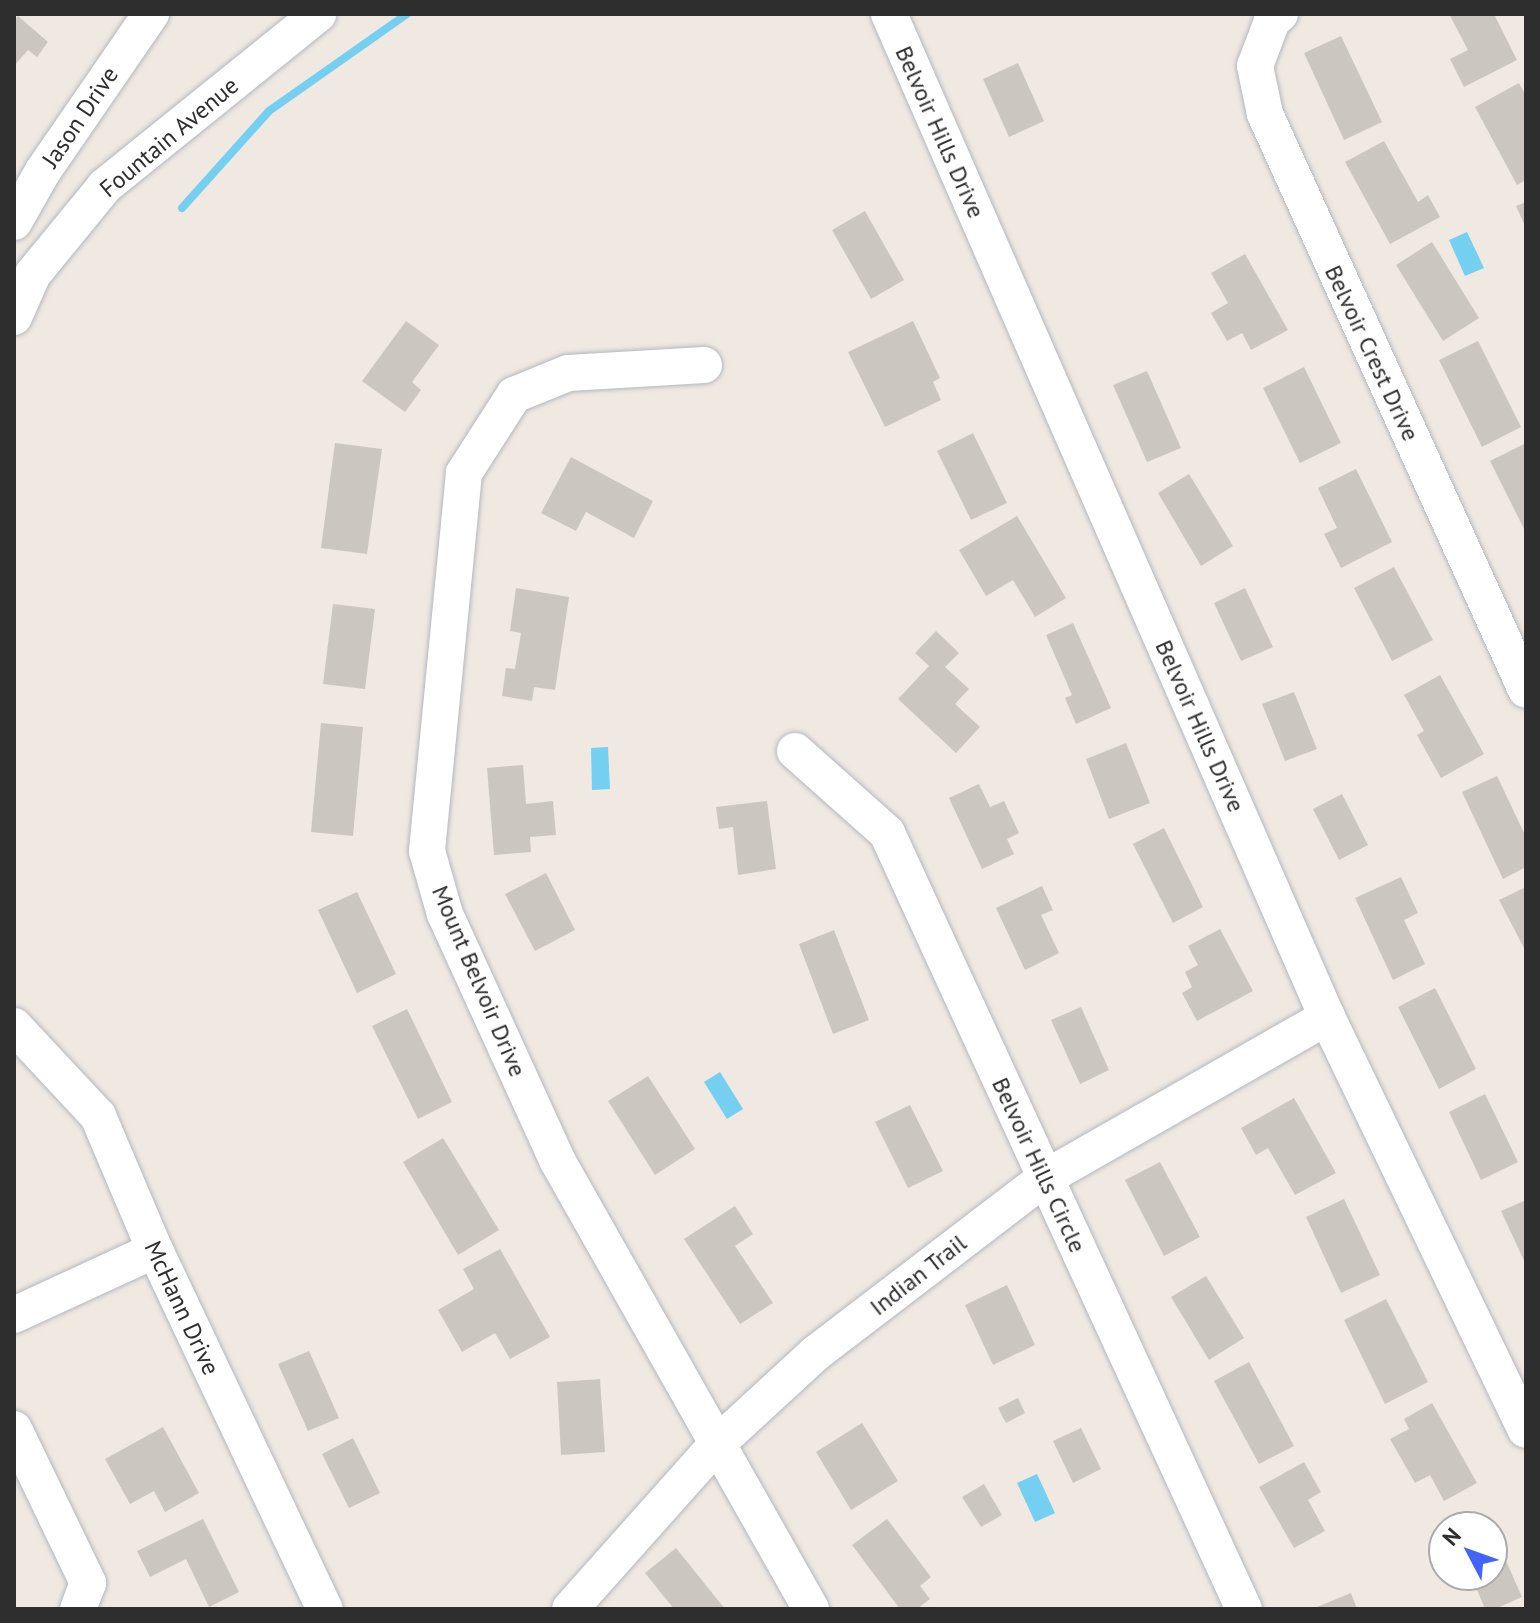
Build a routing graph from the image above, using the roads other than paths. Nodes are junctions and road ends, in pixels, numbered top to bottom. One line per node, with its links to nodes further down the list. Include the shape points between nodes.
1 (151, 14): 5 (street, Jason Drive)
2 (318, 14): 7 (street, Fountain Avenue, via 105,186)
3 (889, 14): 12 (street, Belvoir Hills Drive)
4 (1280, 14): 10 (street, Belvoir Crest Drive, via 1272,21 1255,66 1265,114)
5 (14, 222)
6 (14, 241): 7 (street)
7 (33, 274): 8 (street, Fountain Avenue)
8 (14, 317)
9 (704, 365): 19 (street, Mount Belvoir Drive, via 568,373 514,395 464,473 427,851 445,914 557,1160)
10 (1526, 690)
11 (795, 751): 14 (street, Belvoir Hills Circle, via 887,833)
12 (1327, 1017): 14 (street, Indian Trail); 18 (street, Belvoir Hills Drive)
13 (14, 1026): 15 (street, McHann Drive, via 98,1116)
14 (1045, 1178): 19 (street, Indian Trail, via 816,1353); 24 (street, Belvoir Hills Circle)
15 (155, 1250): 16 (street); 21 (street, McHann Drive)
16 (14, 1315)
17 (14, 1429): 20 (street, via 88,1583)
18 (1526, 1430)
19 (717, 1444): 22 (street, Indian Trail); 23 (street, Mount Belvoir Drive)
20 (78, 1609)
21 (325, 1609)
22 (570, 1609)
23 (811, 1609)
24 (1244, 1609)

